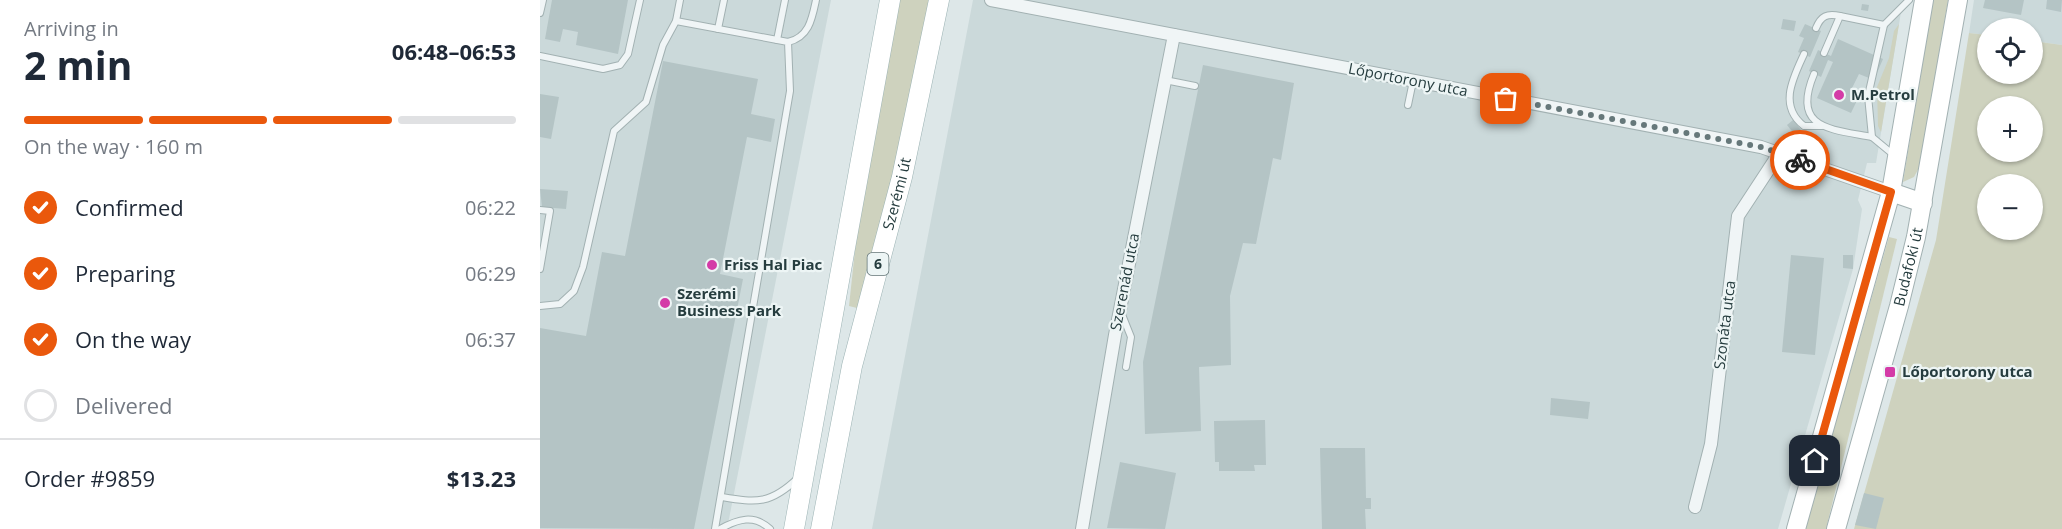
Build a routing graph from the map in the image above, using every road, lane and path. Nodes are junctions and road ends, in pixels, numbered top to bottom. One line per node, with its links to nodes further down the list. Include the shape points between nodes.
1 (543, 0): 13 (lane)
2 (640, 0): 24 (lane, via 628,54 620,65 603,69)
3 (681, 0): 15 (lane)
4 (724, 0): 18 (lane)
5 (785, 0): 20 (lane)
6 (816, 0): 21 (lane, via 806,32)
7 (890, 0): 41 (main road)
8 (939, 0): 48 (main road, Szerémi út / 6, via 902,177 852,366)
9 (991, 0): 19 (street, Lőportorony utca)
10 (1909, 0): 16 (lane)
11 (1924, 0): 33 (main road)
12 (1958, 0): 35 (main road, Budafoki út)
13 (540, 13)
14 (1840, 16): 16 (lane); 17 (lane, via 1827,14); 22 (lane)
15 (676, 21): 18 (lane); 38 (lane, via 663,45 646,102 614,131 574,291 560,304)
16 (1884, 25): 31 (lane, via 1868,96)
17 (1816, 28)
18 (718, 29): 20 (lane)
19 (1174, 35): 26 (street, Szerenád utca); 27 (street, Lőportorony utca)
20 (777, 40): 21 (lane)
21 (788, 42): 42 (lane, via 790,91)
22 (1824, 52)
23 (1804, 54): 30 (lane, via 1791,84 1790,104 1800,123)
24 (540, 56)
25 (1814, 74): 30 (lane, via 1806,107)
26 (1166, 80): 28 (lane); 39 (street, Szerenád utca)
27 (1413, 81): 29 (lane); 32 (street, Lőportorony utca)
28 (1195, 86)
29 (1408, 105)
30 (1822, 126): 31 (lane)
31 (1872, 137): 33 (lane)
32 (1780, 152): 34 (street, Lőportorony utca); 43 (street, Szonáta utca, via 1738,216 1711,444)
33 (1899, 159): 34 (main road)
34 (1891, 192): 35 (main road); 50 (main road)
35 (1923, 203): 51 (main road, Budafoki út, via 1899,306)
36 (540, 210): 37 (lane, via 550,211)
37 (540, 268)
38 (540, 306)
39 (1120, 309): 40 (lane, via 1131,337); 49 (street, Szerenád utca)
40 (1126, 368)
41 (805, 472): 42 (lane, via 769,499 753,502); 47 (main road)
42 (722, 497): 44 (lane)
43 (1695, 507)
44 (715, 529)
45 (720, 529): 46 (lane, via 746,518)
46 (770, 529)
47 (794, 529)
48 (821, 529)
49 (1082, 529)
50 (1796, 529)
51 (1836, 529)

